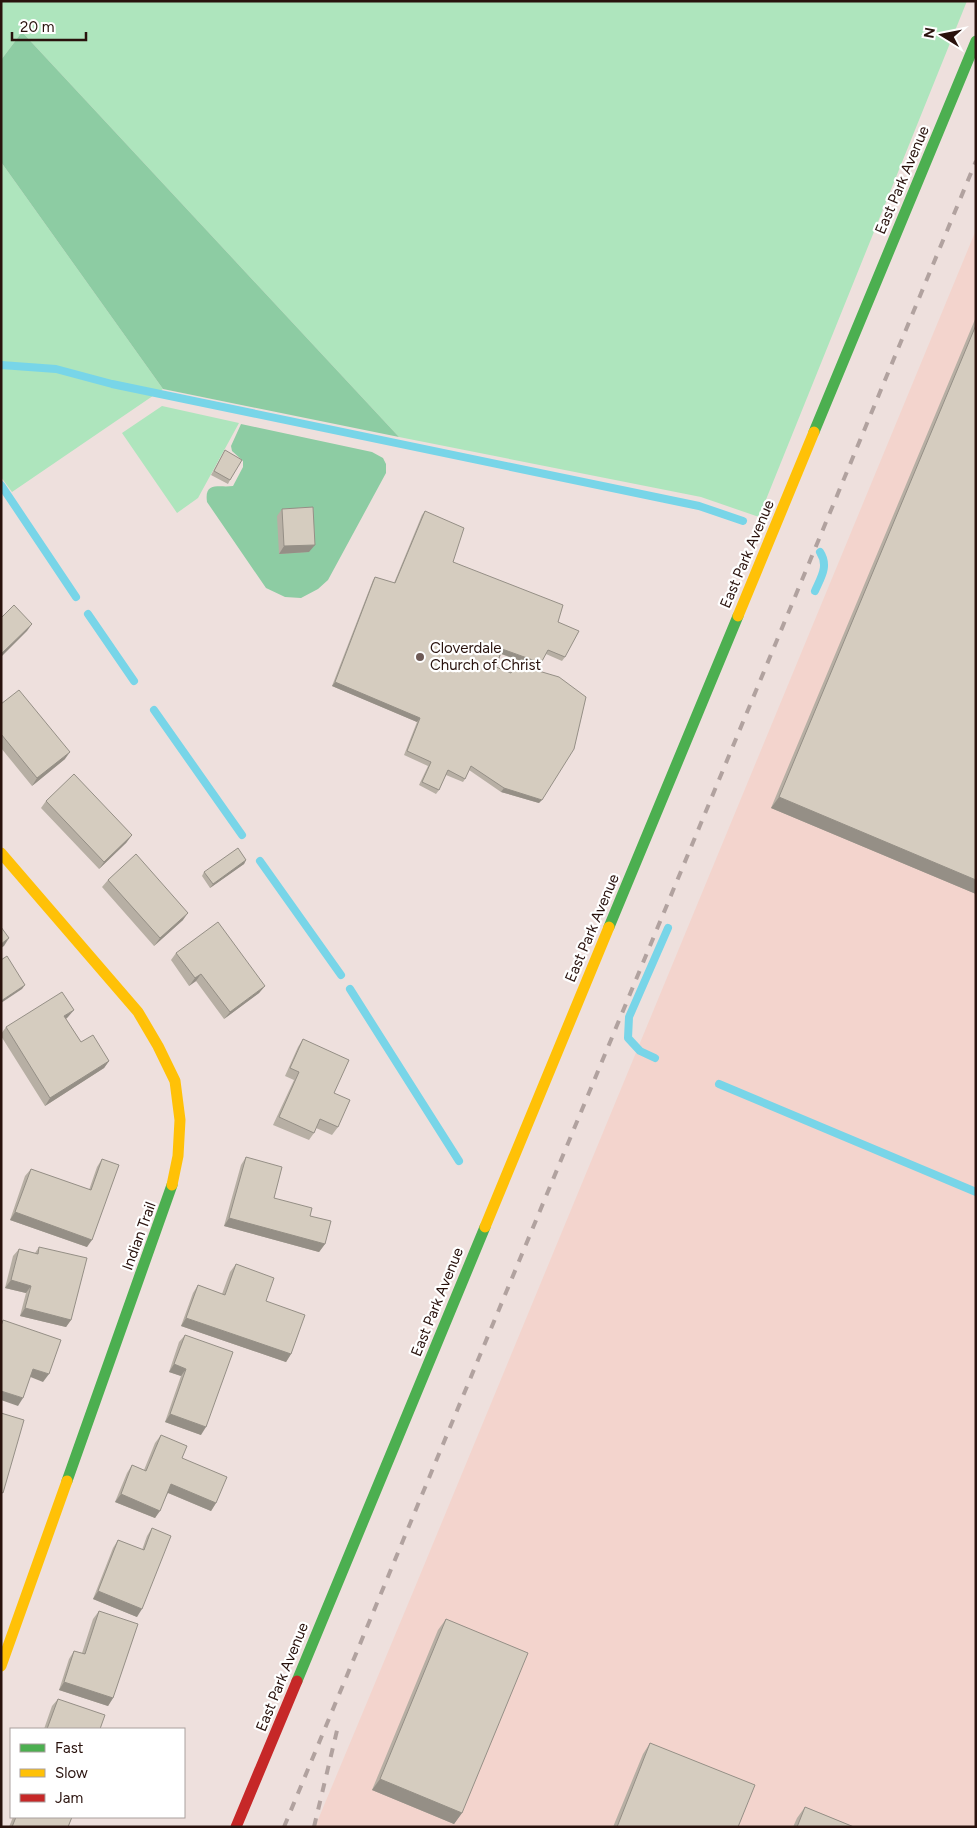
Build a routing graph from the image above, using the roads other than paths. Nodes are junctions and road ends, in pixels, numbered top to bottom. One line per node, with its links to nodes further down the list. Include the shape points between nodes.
1 (976, 41): 4 (street, East Park Avenue)
2 (1, 853): 3 (street, Indian Trail, via 138,1012 175,1081 180,1120 171,1192)
3 (1, 1666)
4 (236, 1827)

